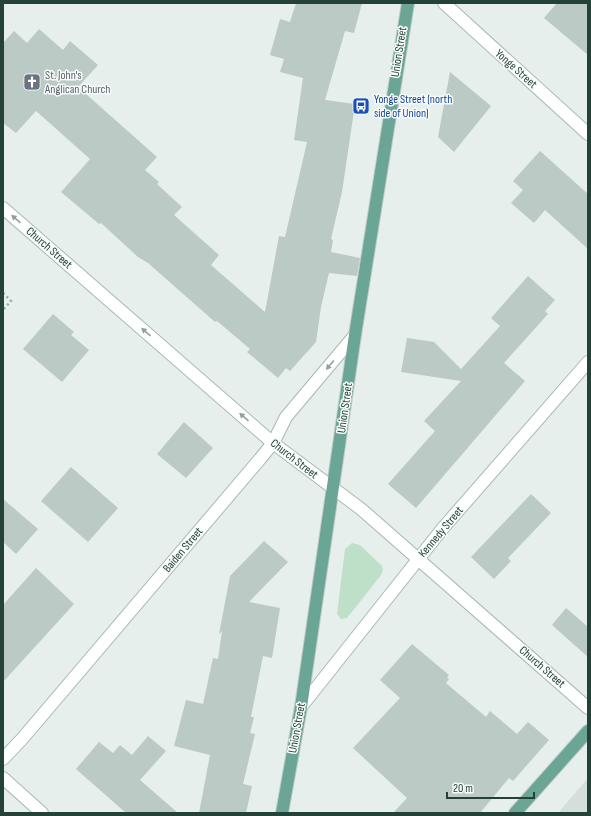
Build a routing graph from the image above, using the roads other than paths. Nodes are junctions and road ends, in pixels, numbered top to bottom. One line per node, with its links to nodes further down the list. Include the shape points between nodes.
1 (408, 3): 5 (main road, Union Street)
2 (444, 3): 3 (street, Yonge Street)
3 (588, 134)
4 (3, 208): 7 (street, Church Street, one-way to 4)
5 (355, 335): 7 (street, Baiden Street, one-way to 7, via 286,417); 8 (main road, Union Street)
6 (588, 362): 9 (street, Kennedy Street)
7 (273, 443): 8 (street, Church Street); 13 (street, Baiden Street)
8 (333, 489): 9 (street, Church Street, via 361,509); 10 (main road, Union Street)
9 (418, 559): 10 (street, Kennedy Street); 11 (street, Church Street)
10 (301, 707): 16 (main road, Union Street)
11 (588, 708)
12 (588, 730): 17 (main road)
13 (3, 759)
14 (3, 778): 15 (street)
15 (42, 813)
16 (282, 813)
17 (515, 813)

